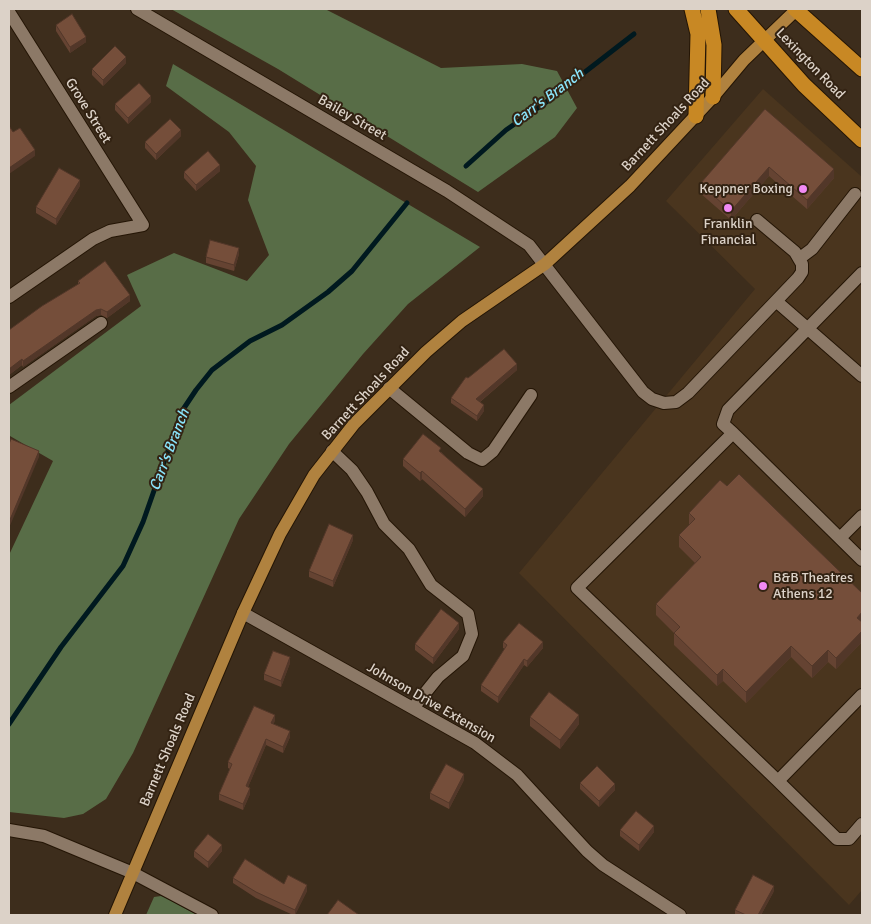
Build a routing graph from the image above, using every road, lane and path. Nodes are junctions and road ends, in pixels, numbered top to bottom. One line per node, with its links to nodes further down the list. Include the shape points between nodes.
1 (137, 9): 15 (street, Bailey Street, via 447,191 529,245)
2 (692, 9): 10 (highway, via 698,34)
3 (708, 9): 9 (highway, via 714,45)
4 (736, 9): 7 (highway, Lexington Road)
5 (796, 9): 7 (main road, Barnett Shoals Road); 8 (highway, Lexington Road)
6 (9, 12): 17 (street, Grove Street, via 143,225 110,231 93,239)
7 (764, 40): 9 (main road, Barnett Shoals Road); 11 (highway, Lexington Road, via 804,85)
8 (862, 69)
9 (713, 98): 10 (main road, Barnett Shoals Road)
10 (696, 116): 15 (main road, Barnett Shoals Road, via 630,186)
11 (862, 140)
12 (856, 194): 14 (street, via 812,249)
13 (757, 220): 14 (street)
14 (800, 258): 18 (street, via 802,272)
15 (545, 264): 18 (street, Bailey Street, via 643,392 664,403 676,402 688,393); 23 (main road, Barnett Shoals Road, via 462,321)
16 (862, 273): 20 (street)
17 (9, 297)
18 (776, 301): 20 (street)
19 (101, 323): 22 (street)
20 (810, 329): 21 (street); 25 (street, via 728,410 724,424)
21 (862, 376)
22 (9, 387)
23 (390, 388): 24 (street, via 468,453 482,460 493,451); 26 (main road, Barnett Shoals Road)
24 (531, 396)
25 (733, 434): 28 (street); 33 (street, via 577,588)
26 (332, 451): 30 (main road, Barnett Shoals Road, via 314,475 280,534); 32 (street, via 352,470 384,524 409,548 431,585 468,614 472,634 463,656 438,677)
27 (862, 516): 28 (street)
28 (840, 538): 29 (street)
29 (862, 560)
30 (243, 613): 32 (street, Johnson Drive Extension); 36 (main road, Barnett Shoals Road)
31 (862, 695): 33 (street)
32 (413, 708): 39 (street, Johnson Drive Extension, via 501,761 603,865)
33 (778, 781): 34 (street, via 837,839 849,838)
34 (862, 824)
35 (9, 830): 36 (street, via 44,836)
36 (133, 873): 37 (main road, Barnett Shoals Road); 38 (street)
37 (115, 915)
38 (212, 915)
39 (680, 915)

